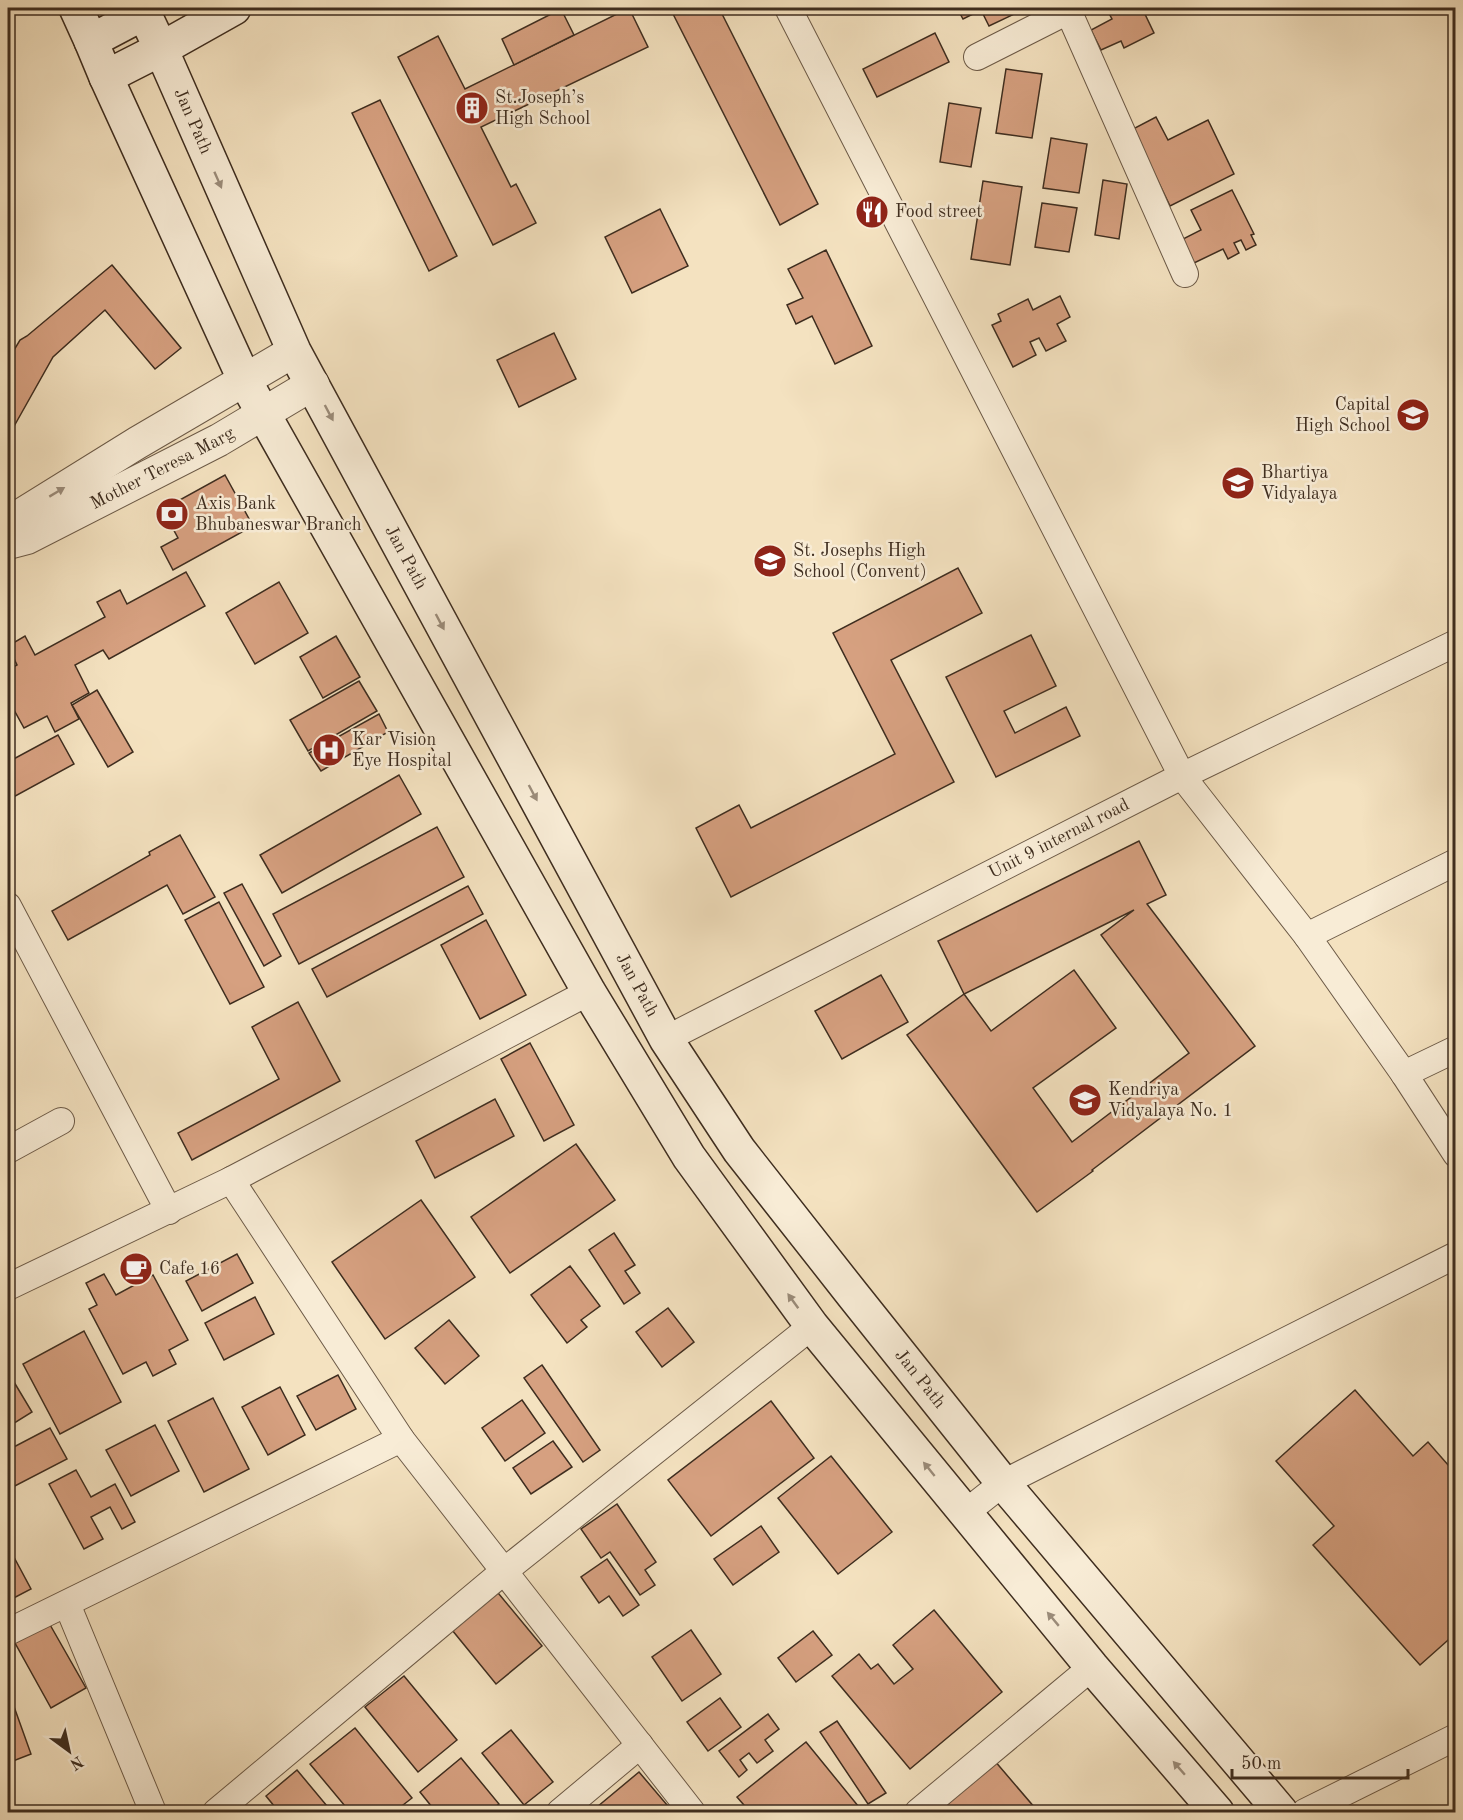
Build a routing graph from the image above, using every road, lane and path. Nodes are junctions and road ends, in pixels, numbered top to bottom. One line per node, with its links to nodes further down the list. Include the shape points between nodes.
1 (76, 8): 6 (main road)
2 (234, 8): 7 (main road)
3 (788, 8): 18 (street)
4 (147, 9): 6 (main road); 7 (main road, Jan Path)
5 (1067, 9): 8 (street); 10 (street)
6 (91, 41): 9 (main road)
7 (161, 49): 9 (main road); 11 (main road, Jan Path, one-way to 11)
8 (977, 57)
9 (106, 77): 12 (main road)
10 (1185, 274)
11 (294, 351): 12 (street, Mother Teresa Marg); 13 (main road, Jan Path)
12 (245, 381): 14 (main road); 15 (street, Mother Teresa Marg, one-way to 12)
13 (313, 384): 14 (street, Mother Teresa Marg); 23 (main road, Jan Path, one-way to 23)
14 (265, 414): 16 (street, Mother Teresa Marg, via 27,538); 22 (main road)
15 (8, 523)
16 (8, 543)
17 (1455, 643): 18 (street, Unit 9 internal road)
18 (1182, 776): 21 (street); 23 (street, Unit 9 internal road)
19 (1455, 862): 21 (street)
20 (8, 906): 30 (street)
21 (1307, 936): 25 (street)
22 (589, 992): 29 (street); 33 (main road, one-way to 22, via 689,1157)
23 (666, 1039): 35 (main road, Jan Path, via 739,1150)
24 (1455, 1048): 25 (street)
25 (1404, 1074): 28 (street)
26 (61, 1121): 27 (street)
27 (8, 1150)
28 (1455, 1154)
29 (231, 1180): 30 (street); 34 (street)
30 (169, 1211): 32 (street)
31 (1455, 1255): 35 (street)
32 (8, 1287)
33 (812, 1326): 36 (main road, one-way to 33); 37 (street)
34 (400, 1439): 37 (street); 38 (street)
35 (1004, 1483): 36 (street); 49 (main road, Jan Path)
36 (965, 1513): 40 (main road, one-way to 36)
37 (503, 1572): 42 (street); 44 (street)
38 (67, 1604): 39 (street); 43 (street)
39 (8, 1632)
40 (1092, 1667): 47 (street); 48 (main road, one-way to 40)
41 (1455, 1737): 50 (street)
42 (640, 1745): 45 (street); 46 (street)
43 (153, 1812)
44 (216, 1812)
45 (560, 1812)
46 (692, 1812)
47 (918, 1812)
48 (1217, 1812)
49 (1281, 1812)
50 (1305, 1812)

